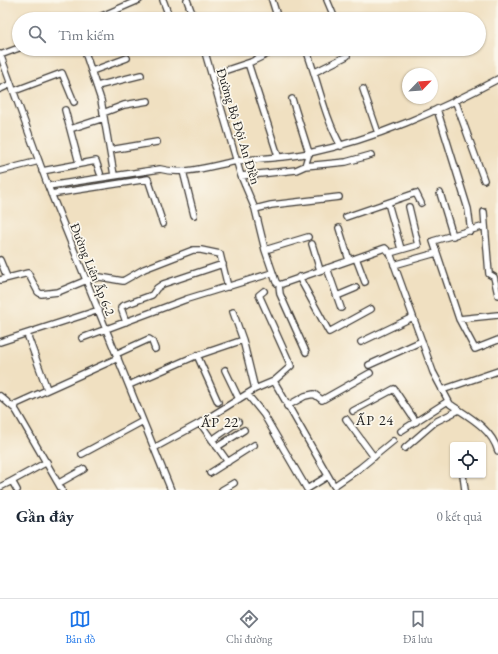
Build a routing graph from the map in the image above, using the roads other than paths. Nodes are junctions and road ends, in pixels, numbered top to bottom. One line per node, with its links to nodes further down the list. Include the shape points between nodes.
1 (139, 0): 6 (street)
2 (164, 0): 7 (street)
3 (187, 0): 8 (street)
4 (272, 0): 9 (street)
5 (327, 0): 10 (street)
6 (111, 12)
7 (168, 12)
8 (191, 12)
9 (276, 12)
10 (332, 12)
11 (12, 50): 12 (street)
12 (0, 54): 25 (street, Đường Liên Ấp 6-2)
13 (87, 56): 20 (street)
14 (206, 56): 23 (street, Đường Bộ Đội An Điền)
15 (263, 56): 19 (street)
16 (309, 56): 21 (street)
17 (347, 56): 21 (street)
18 (127, 58): 20 (street)
19 (248, 63): 23 (street); 44 (street)
20 (92, 71): 26 (street)
21 (315, 72): 40 (street, via 324,106)
22 (141, 75): 26 (street)
23 (212, 75): 46 (street, Đường Bộ Đội An Điền)
24 (498, 79): 31 (street)
25 (11, 84): 27 (street); 29 (street, Đường Liên Ấp 6-2)
26 (97, 86): 36 (street)
27 (0, 88)
28 (363, 89): 38 (street)
29 (14, 91): 33 (street, via 62,73); 45 (street, Đường Liên Ấp 6-2)
30 (292, 99): 42 (street)
31 (455, 100): 34 (street); 55 (street)
32 (148, 101): 36 (street, via 124,105)
33 (74, 102)
34 (437, 109): 38 (street); 70 (street, via 468,209)
35 (65, 110): 37 (street)
36 (104, 115): 37 (street); 41 (street)
37 (70, 130): 47 (street)
38 (378, 133): 40 (street)
39 (157, 142): 41 (street)
40 (341, 146): 42 (street)
41 (110, 150): 53 (street)
42 (309, 153): 44 (street); 48 (street)
43 (371, 155): 48 (street, via 346,162)
44 (278, 156): 46 (street)
45 (39, 161): 49 (street); 50 (street, Đường Liên Ấp 6-2)
46 (238, 161): 51 (street); 54 (street, Đường Bộ Đội An Điền)
47 (80, 163): 50 (street); 52 (street, via 96,161)
48 (305, 166): 54 (street, via 296,170)
49 (0, 171)
50 (42, 171): 56 (street, Đường Liên Ấp 6-2)
51 (183, 171): 53 (street, via 160,169); 65 (street)
52 (100, 173)
53 (114, 175): 56 (street)
54 (241, 176): 63 (street, Đường Bộ Đội An Điền)
55 (484, 180)
56 (48, 186): 58 (street, Đường Liên Ấp 6-2)
57 (440, 193): 71 (street)
58 (51, 194): 67 (street, via 148,179); 89 (street, Đường Liên Ấp 6-2)
59 (339, 197): 63 (street)
60 (388, 203): 61 (street, via 416,193); 66 (street); 74 (street)
61 (421, 203)
62 (409, 207): 74 (street, via 418,245)
63 (255, 209): 75 (street, Đường Bộ Đội An Điền)
64 (484, 212): 68 (street)
65 (194, 215)
66 (346, 217)
67 (163, 224)
68 (485, 226): 70 (street); 95 (street, via 489,274 494,277)
69 (339, 228): 80 (street)
70 (471, 231): 71 (street)
71 (453, 236): 77 (street, via 433,241)
72 (308, 237): 75 (street)
73 (312, 244): 84 (street)
74 (401, 249): 76 (street)
75 (265, 250): 85 (street, Đường Bộ Đội An Điền)
76 (390, 253): 78 (street, via 385,248); 82 (street)
77 (436, 253): 82 (street); 103 (street)
78 (356, 258): 80 (street); 90 (street)
79 (0, 260): 86 (street)
80 (350, 260): 83 (street)
81 (223, 264): 89 (street, via 219,253 199,250 144,269 123,281 103,277); 92 (street); 104 (street, via 163,284 152,295 122,306)
82 (394, 265): 102 (street)
83 (327, 268): 84 (street); 96 (street)
84 (320, 270): 87 (street)
85 (272, 273): 91 (street, Đường Bộ Đội An Điền); 92 (street)
86 (7, 277): 88 (street); 89 (street, via 28,272 41,294 58,292)
87 (299, 277): 91 (street); 98 (street, via 329,332)
88 (0, 280)
89 (87, 280): 99 (street, Đường Liên Ấp 6-2)
90 (365, 282)
91 (279, 285): 114 (street, Đường Bộ Đội An Điền, via 280,294)
92 (228, 287): 104 (street)
93 (356, 288): 96 (street)
94 (264, 291): 121 (street, via 259,295 291,366)
95 (498, 295)
96 (337, 296): 97 (street)
97 (342, 308)
98 (371, 309)
99 (99, 310): 105 (street, Đường Liên Ấp 6-2); 106 (street)
100 (233, 312): 108 (street)
101 (498, 315): 103 (street)
102 (413, 317): 110 (street); 112 (street)
103 (459, 319): 109 (street, via 475,349)
104 (126, 322): 105 (street)
105 (106, 330): 107 (street); 116 (street, Đường Liên Ấp 6-2)
106 (27, 334): 111 (street); 123 (street)
107 (82, 338)
108 (243, 340): 115 (street); 124 (street)
109 (498, 340)
110 (422, 341): 117 (street); 125 (street)
111 (0, 342)
112 (361, 342)
113 (155, 349): 116 (street, via 149,339)
114 (306, 352)
115 (198, 355): 122 (street); 130 (street)
116 (117, 356): 122 (street, Đường Liên Ấp 6-2); 123 (street)
117 (369, 365)
118 (225, 370): 128 (street)
119 (498, 371): 125 (street)
120 (370, 373): 131 (street, via 322,400 314,394)
121 (274, 381): 124 (street); 131 (street)
122 (129, 385): 136 (street, Đường Liên Ấp 6-2)
123 (47, 389): 132 (street, via 16,404)
124 (255, 389): 126 (street)
125 (442, 390): 129 (street)
126 (248, 394): 128 (street); 156 (street, via 264,415 307,489)
127 (0, 396): 132 (street)
128 (239, 399): 139 (street)
129 (448, 401): 133 (street); 138 (street)
130 (218, 402)
131 (287, 406): 156 (street)
132 (15, 408): 152 (street)
133 (459, 410): 143 (street); 148 (street, via 435,422)
134 (353, 411): 138 (street, via 394,389)
135 (346, 419): 151 (street)
136 (143, 421): 147 (street, Đường Liên Ấp 6-2); 150 (street)
137 (238, 422): 142 (street)
138 (416, 422): 141 (street)
139 (200, 423): 142 (street); 147 (street)
140 (244, 430): 146 (street)
141 (401, 431)
142 (212, 440): 146 (street)
143 (496, 440): 149 (street)
144 (393, 442): 151 (street)
145 (254, 445): 153 (street)
146 (217, 447): 153 (street)
147 (154, 448): 164 (street, Đường Liên Ấp 6-2)
148 (405, 448)
149 (498, 451)
150 (82, 454)
151 (374, 457): 156 (street, via 334,485)
152 (47, 462): 158 (street); 159 (street)
153 (228, 462): 155 (street)
154 (84, 469): 159 (street)
155 (210, 473)
156 (328, 476)
157 (463, 478): 166 (street)
158 (12, 481): 161 (street); 162 (street)
159 (59, 483): 163 (street)
160 (234, 483): 165 (street)
161 (0, 487)
162 (17, 490)
163 (62, 490)
164 (171, 490)
165 (222, 490)
166 (465, 490)

